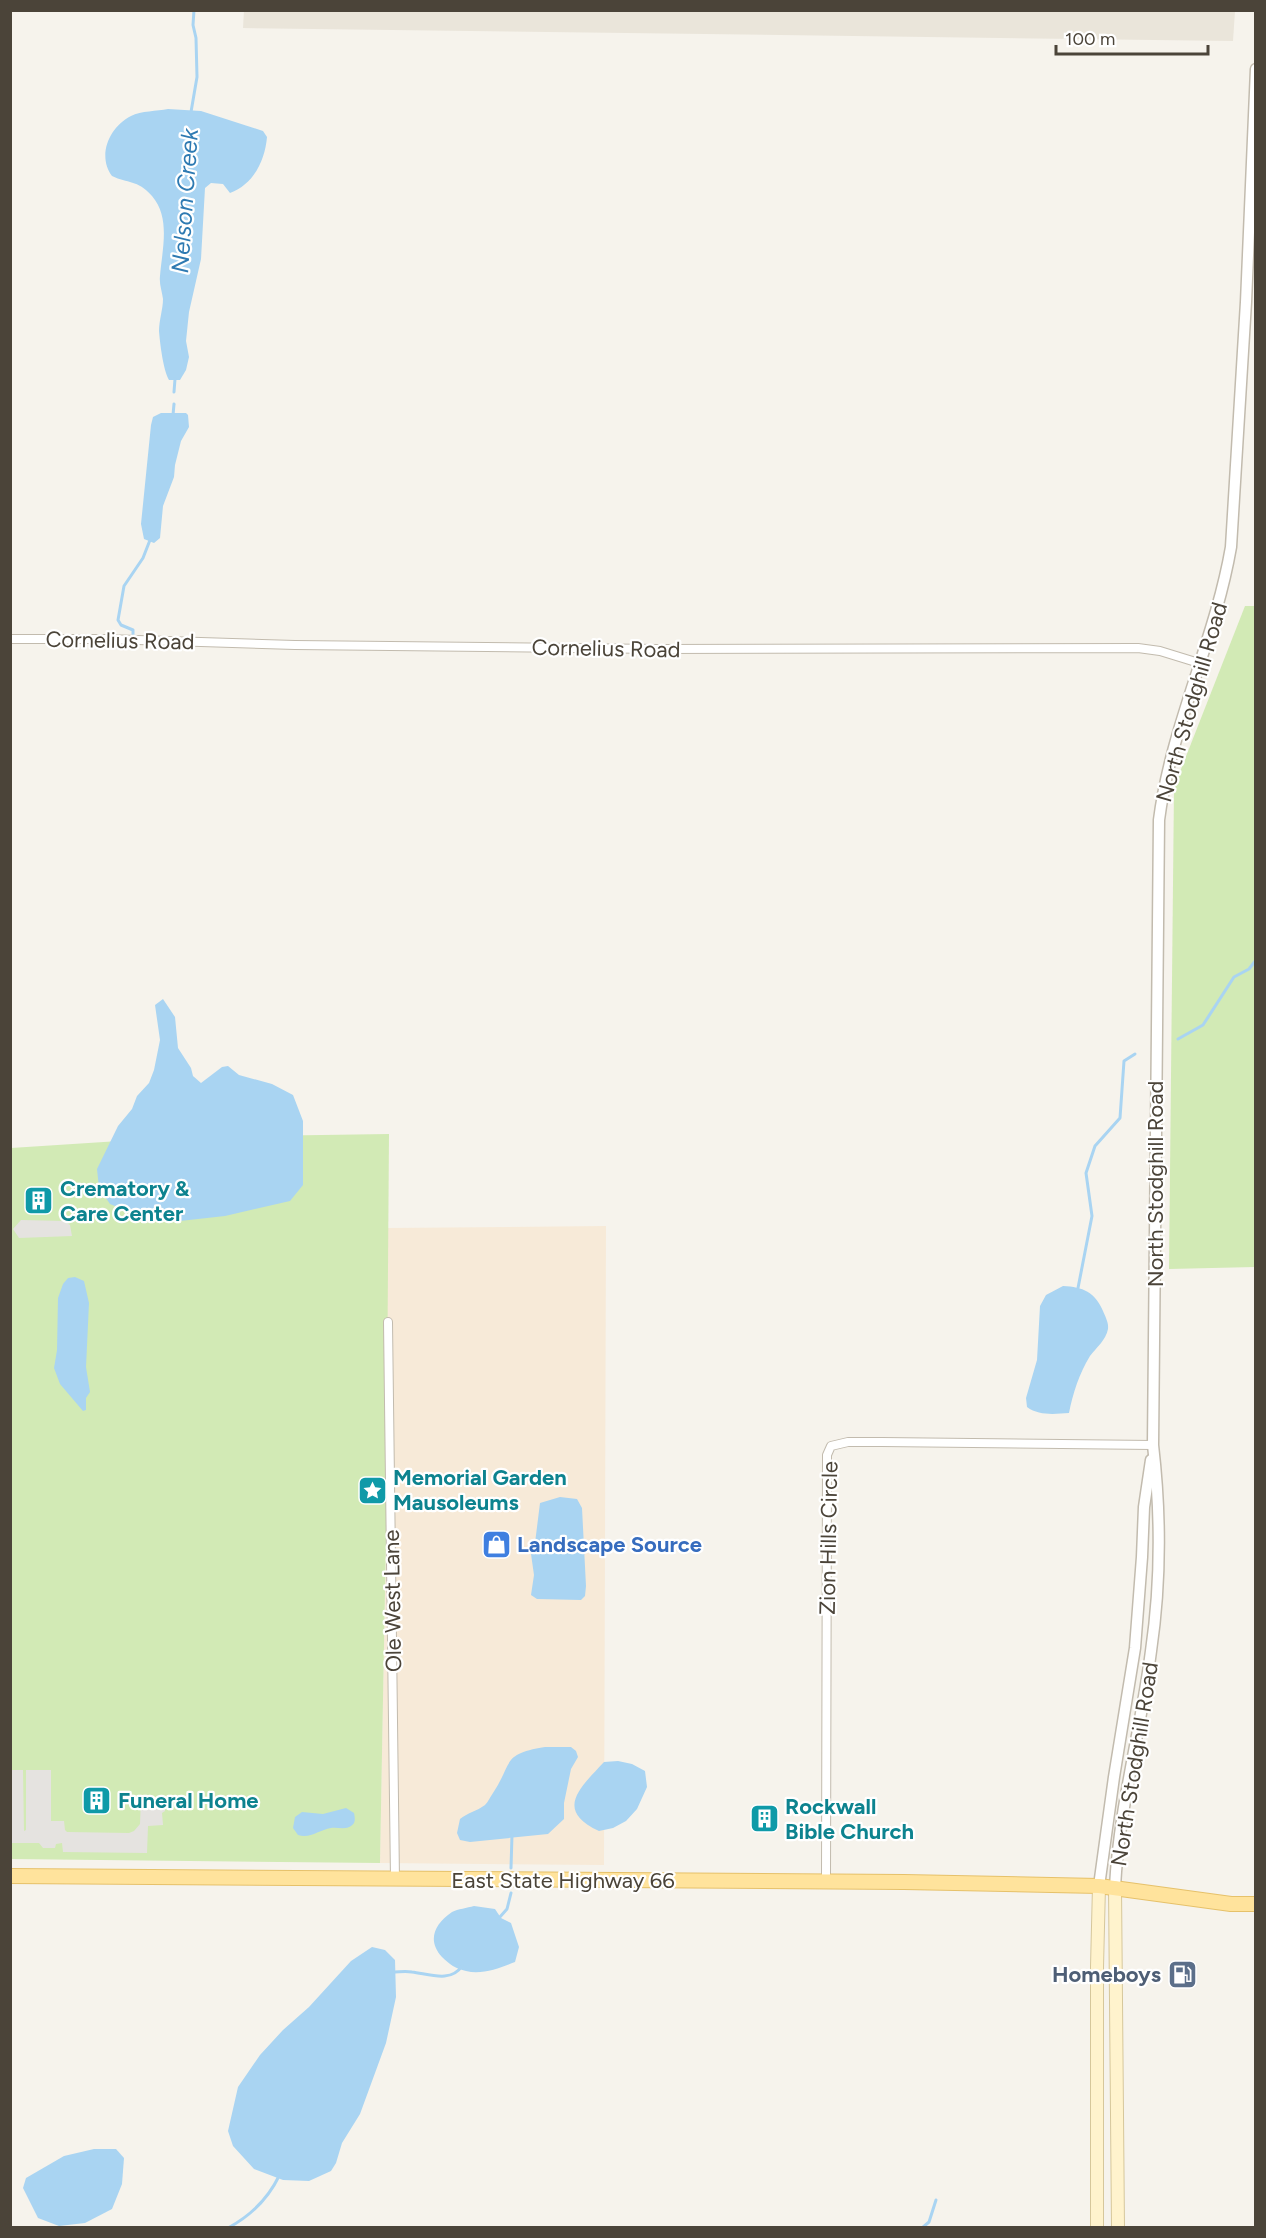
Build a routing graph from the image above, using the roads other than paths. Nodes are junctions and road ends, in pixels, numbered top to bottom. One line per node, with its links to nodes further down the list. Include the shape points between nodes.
1 (1256, 69): 3 (street, North Stodghill Road, via 1231,547 1224,585)
2 (10, 639): 3 (street, Cornelius Road, via 651,649 1138,648)
3 (1199, 663): 5 (street, North Stodghill Road, via 1171,756 1159,830)
4 (388, 1322): 7 (street, Ole West Lane)
5 (1153, 1445): 8 (street, Zion Hills Circle, via 848,1442 831,1446 827,1455); 9 (street, North Stodghill Road, via 1144,1507 1135,1648); 10 (street, North Stodghill Road, via 1159,1498 1156,1611 1126,1786)
6 (10, 1876): 7 (main road, East State Highway 66)
7 (395, 1880): 8 (main road, East State Highway 66)
8 (826, 1881): 9 (main road, East State Highway 66)
9 (1099, 1886): 10 (main road, East State Highway 66); 12 (main road, North Stodghill Road)
10 (1115, 1887): 11 (main road, East State Highway 66); 13 (main road, North Stodghill Road)
11 (1256, 1904)
12 (1097, 2228)
13 (1118, 2228)

